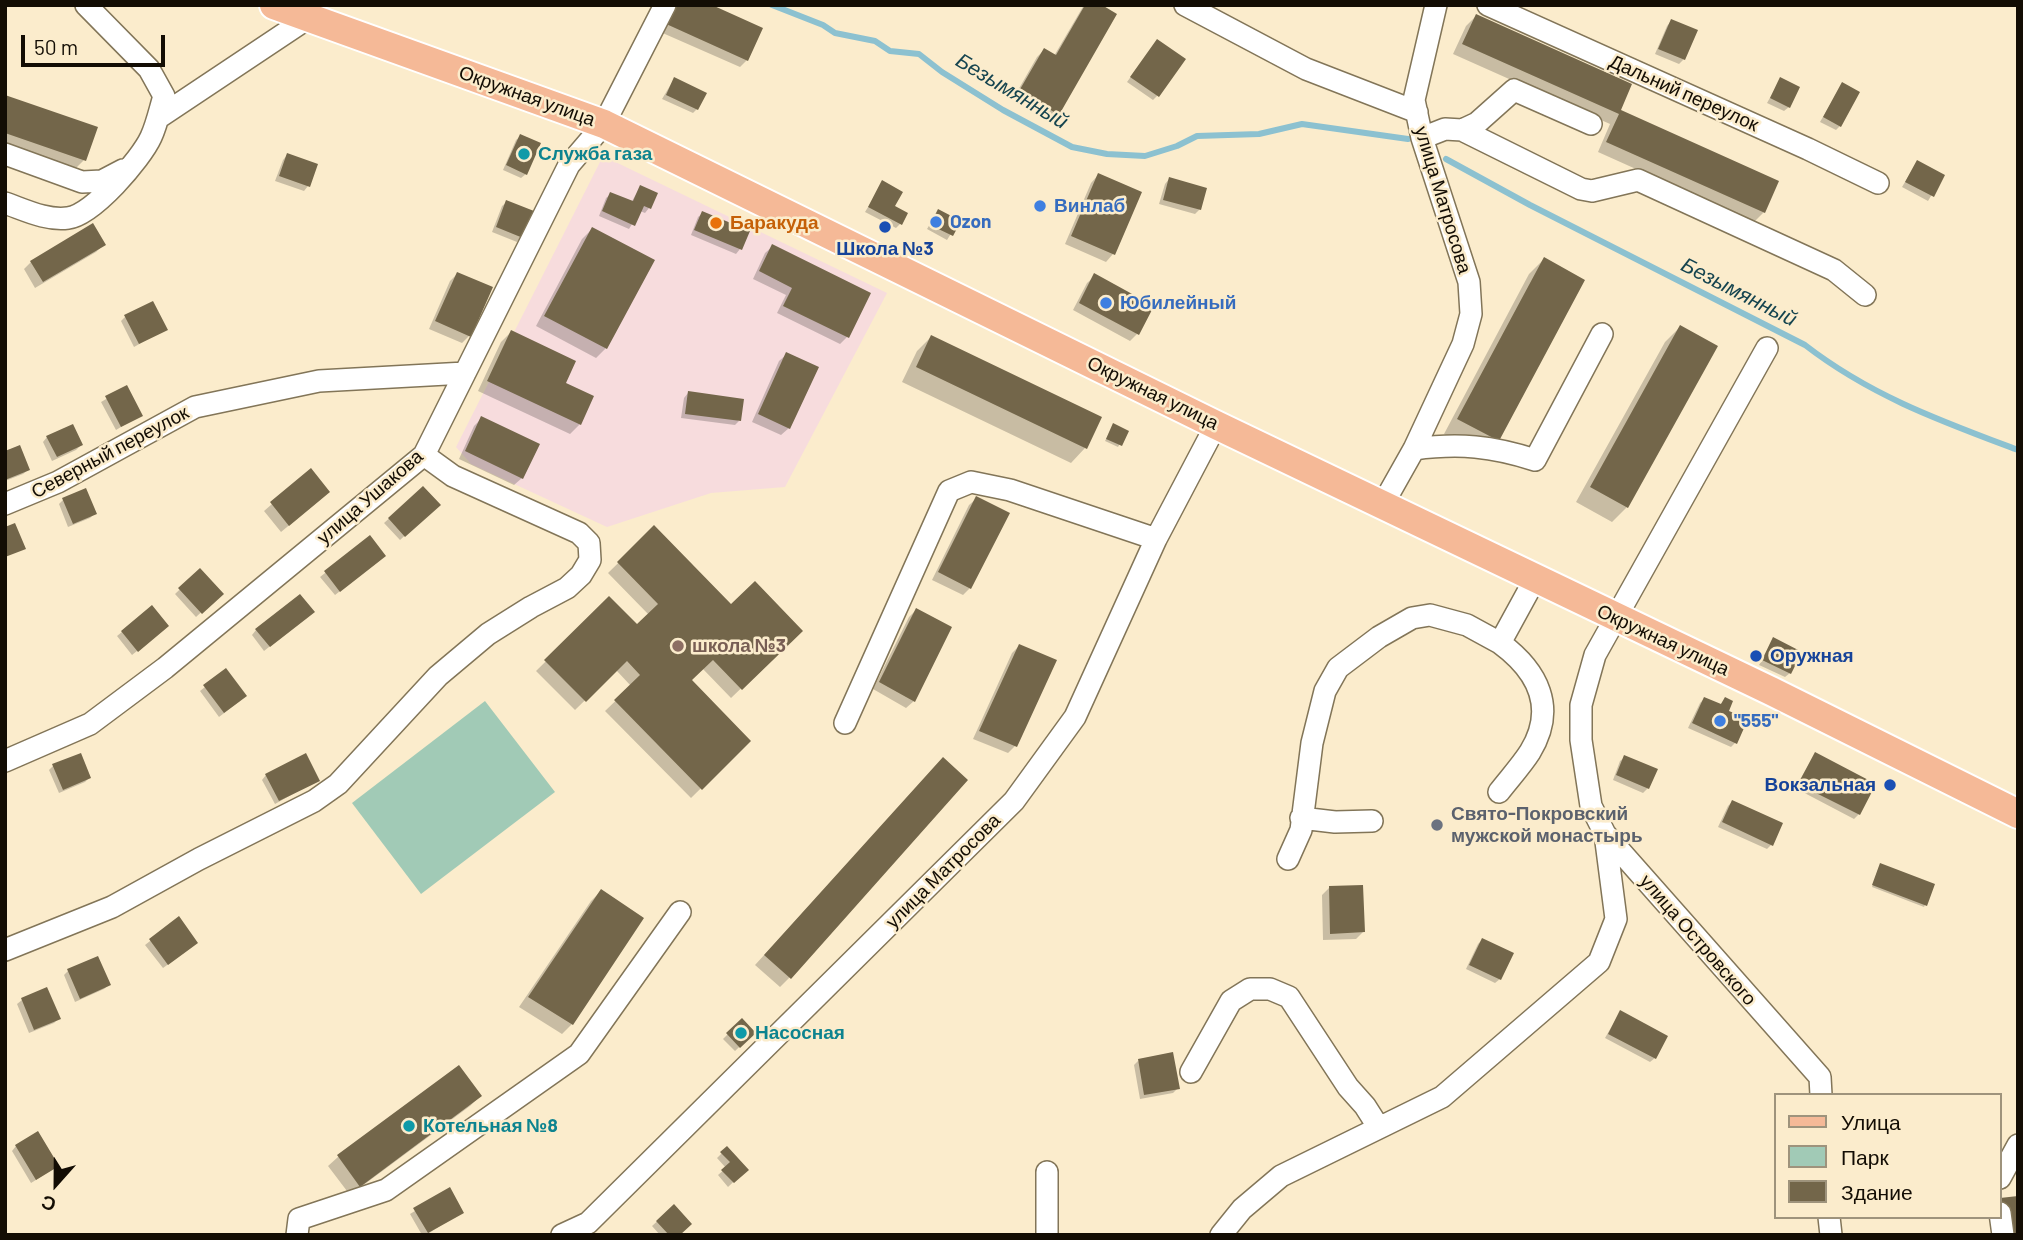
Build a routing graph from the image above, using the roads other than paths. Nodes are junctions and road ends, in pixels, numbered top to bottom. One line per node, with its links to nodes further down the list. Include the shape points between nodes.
1 (86, 5): 9 (street, via 149,69 164,96)
2 (274, 5): 7 (main road, Окружная улица)
3 (665, 5): 10 (street, улица Ушакова)
4 (1185, 5): 8 (street, via 1306,69)
5 (1436, 5): 8 (street, улица Матросова, via 1414,100)
6 (1488, 5): 16 (street, Дальний переулок)
7 (308, 18): 9 (street); 10 (main road, Окружная улица)
8 (1416, 112): 13 (street, улица Матросова)
9 (158, 118): 15 (street, via 151,138)
10 (604, 124): 21 (street, улица Ушакова, via 569,165); 22 (main road, Окружная улица)
11 (1591, 124): 12 (street, via 1514,90 1477,123)
12 (1462, 130): 13 (street, via 1445,129); 18 (street, via 1581,189 1592,191 1638,180 1834,270)
13 (1422, 138): 23 (street, улица Матросова, via 1469,282 1471,314 1463,344)
14 (5, 154): 15 (street, via 82,181 102,181)
15 (131, 166): 17 (street, via 99,202 70,218 49,218)
16 (1878, 183)
17 (5, 204)
18 (1865, 295)
19 (1602, 334): 23 (street, via 1535,460 1502,449 1450,444)
20 (1768, 348): 29 (street, улица Островского)
21 (465, 373): 24 (street, улица Ушакова); 25 (street, Северный переулок, via 319,381 195,407 58,482)
22 (1216, 425): 26 (main road, Окружная улица); 27 (street, улица Матросова)
23 (1414, 449): 26 (street, улица Матросова)
24 (424, 455): 32 (street, улица Ушакова, via 90,724); 40 (street, via 453,476 579,533 589,543 590,560 581,575 488,634 438,676 338,784 314,801 112,907)
25 (5, 504)
26 (1384, 504): 28 (main road, Окружная улица)
27 (1156, 539): 31 (street, via 1010,490 971,482 949,491); 48 (street, улица Матросова, via 1074,717 1014,801 588,1223)
28 (1535, 579): 29 (main road, Окружная улица); 30 (street)
29 (1616, 618): 34 (main road, Окружная улица); 37 (street, улица Островского, via 1595,655 1581,705 1591,806)
30 (1500, 643): 33 (street, via 1529,668 1542,710 1541,730 1530,752); 35 (street, via 1467,625 1430,615 1412,618 1379,636 1338,668 1325,691 1315,730)
31 (845, 723)
32 (5, 761)
33 (1499, 792)
34 (2018, 814)
35 (1301, 818): 36 (street); 38 (street, via 1301,830)
36 (1372, 821)
37 (1605, 834): 42 (street, улица Островского, via 1820,1077); 43 (street, via 1616,919 1599,962 1442,1097)
38 (1288, 859)
39 (680, 912): 47 (street, via 579,1054 386,1190 299,1219)
40 (5, 950)
41 (1192, 1072): 43 (street, via 1231,1001 1250,989 1270,989 1289,997)
42 (1821, 1093)
43 (1379, 1128): 50 (street, via 1281,1176 1242,1209)
44 (2018, 1145): 46 (street)
45 (1048, 1172): 49 (street)
46 (2002, 1174)
47 (297, 1235)
48 (562, 1235)
49 (1047, 1235)
50 (1221, 1235)

